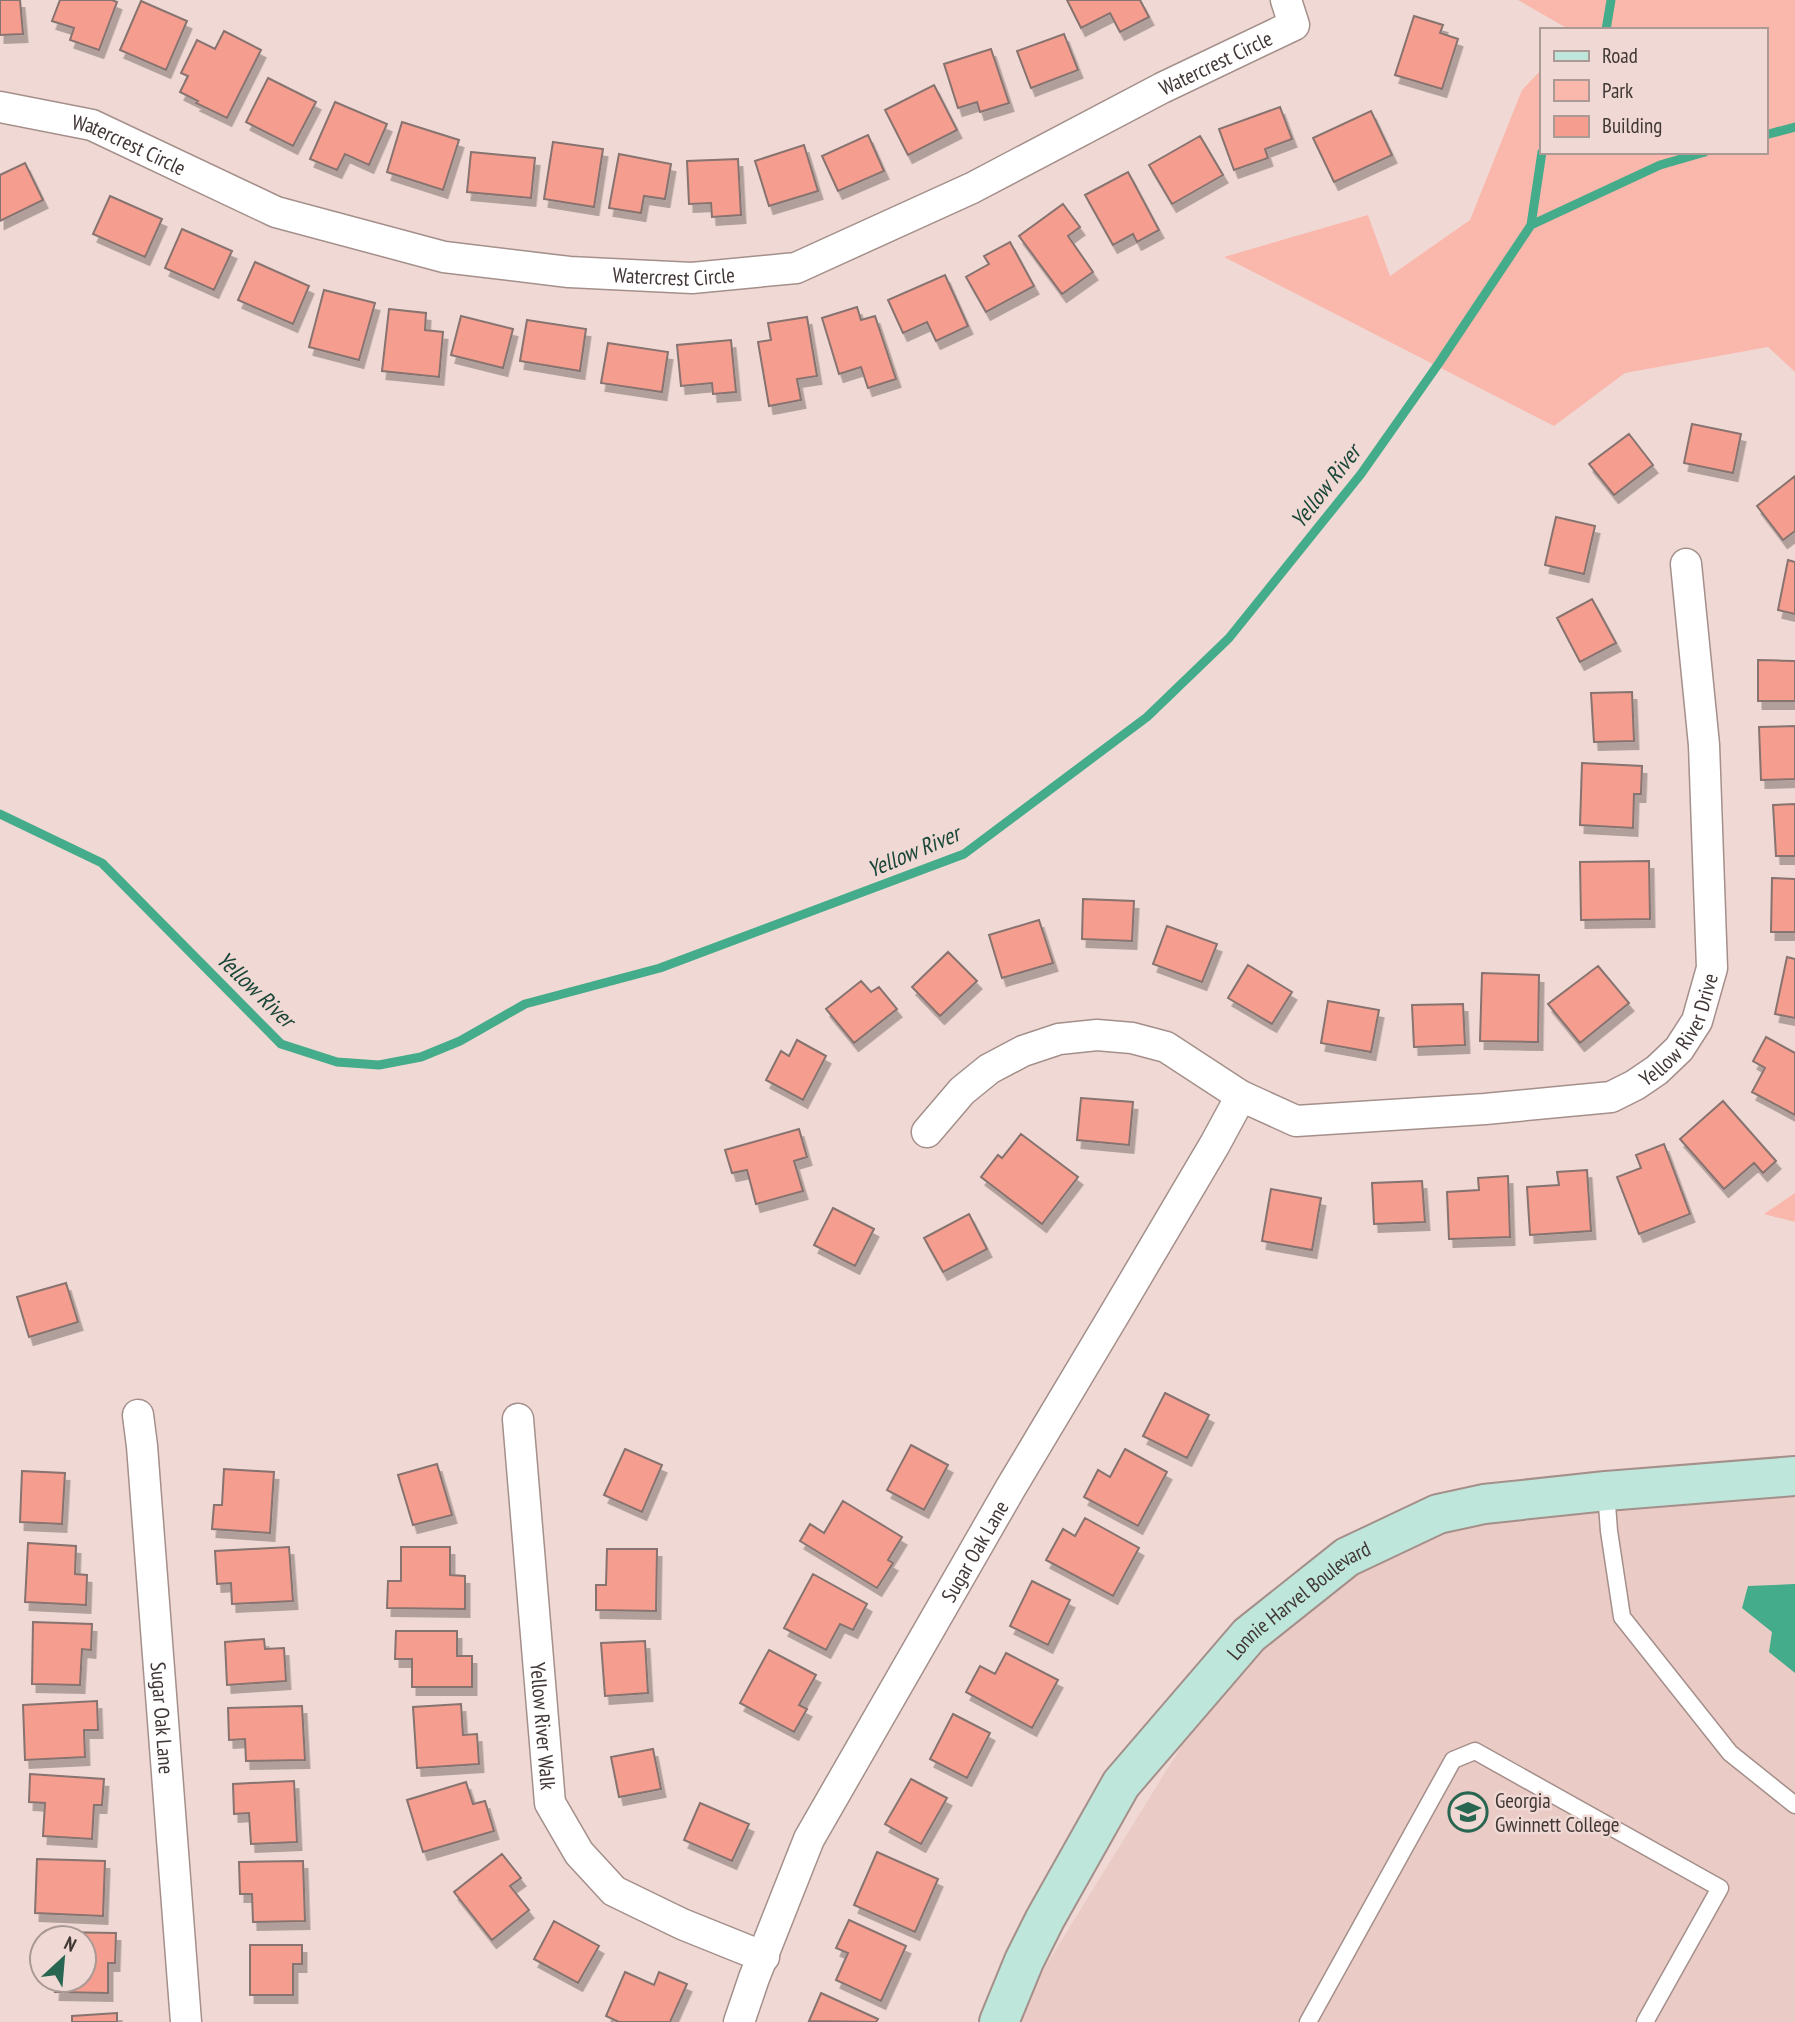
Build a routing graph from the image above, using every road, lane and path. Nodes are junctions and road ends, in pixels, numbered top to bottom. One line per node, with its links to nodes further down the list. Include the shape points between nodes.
1 (1286, 0): 2 (street, Watercrest Circle, via 1294,25 972,188 796,268 692,278 569,272 444,257 276,212 92,125)
2 (0, 107)
3 (1686, 564): 4 (street, Yellow River Drive, via 1704,745 1712,968 1697,1021 1679,1049 1657,1070 1611,1097 1296,1121)
4 (1241, 1096): 5 (street, Yellow River Drive, via 1166,1047 1097,1035 1023,1051 989,1069 962,1091); 11 (street, Sugar Oak Lane, via 810,1839)
5 (927, 1132)
6 (138, 1415): 12 (street, Sugar Oak Lane)
7 (518, 1419): 11 (street, Yellow River Walk, via 550,1803 579,1853 614,1891)
8 (1795, 1476): 9 (street, Lonnie Harvel Boulevard)
9 (1605, 1491): 10 (lane, via 1622,1617 1730,1752); 14 (street, Lonnie Harvel Boulevard, via 1484,1504 1438,1514 1347,1557 1249,1635 1121,1784 1045,1919)
10 (1795, 1805)
11 (764, 1957): 13 (street, Sugar Oak Lane)
12 (186, 2022)
13 (739, 2022)
14 (999, 2022)
15 (1308, 2022): 16 (lane, via 1453,1759 1475,1751 1720,1888)
16 (1645, 2022)

